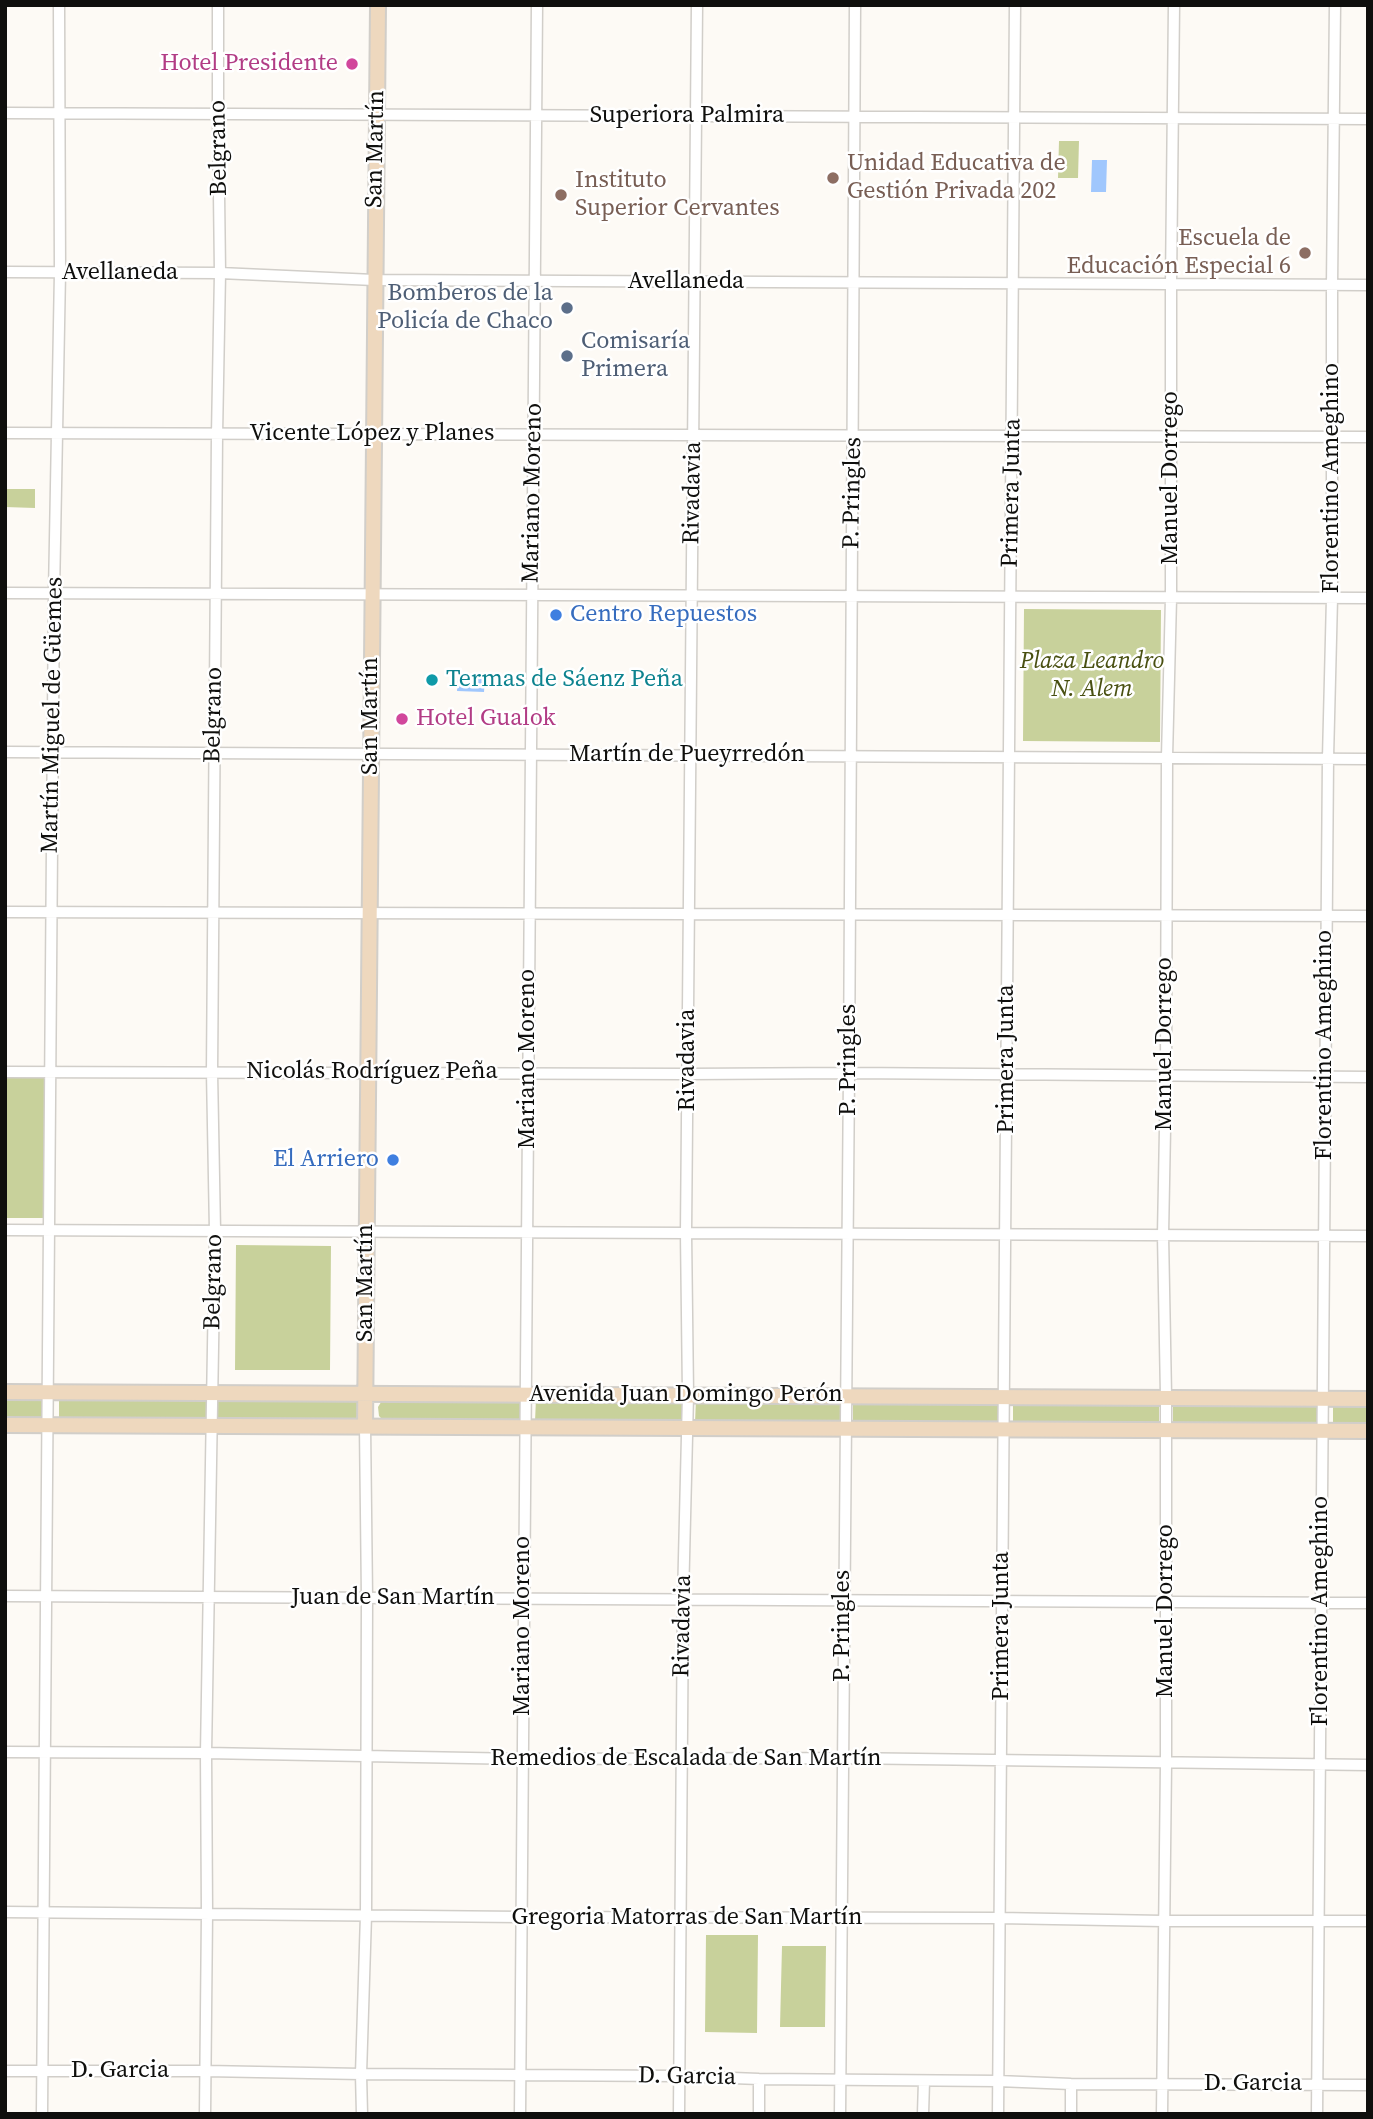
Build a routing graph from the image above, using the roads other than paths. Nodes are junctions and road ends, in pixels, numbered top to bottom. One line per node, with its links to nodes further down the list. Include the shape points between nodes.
1 (59, 5): 11 (street, Martín Miguel de Güemes)
2 (218, 5): 12 (street, Belgrano)
3 (377, 5): 13 (main road, San Martín)
4 (537, 5): 14 (street, Mariano Moreno)
5 (696, 5): 15 (street, Rivadavia)
6 (855, 5): 16 (street, P. Pringles)
7 (1016, 5): 17 (street, Primera Junta)
8 (1174, 5): 18 (street, Manuel Dorrego)
9 (1335, 5): 19 (street, Florentino Ameghino)
10 (5, 113): 11 (street, Superiora Palmira)
11 (58, 113): 12 (street, Superiora Palmira); 22 (street, Martín Miguel de Güemes)
12 (218, 114): 13 (street, Superiora Palmira); 23 (street, Belgrano)
13 (377, 116): 14 (street, Superiora Palmira); 24 (main road, San Martín)
14 (536, 116): 15 (street, Superiora Palmira); 25 (street, Mariano Moreno)
15 (696, 116): 16 (street, Superiora Palmira); 26 (street, Rivadavia)
16 (856, 117): 17 (street, Superiora Palmira); 27 (street, P. Pringles)
17 (1015, 118): 18 (street, Superiora Palmira); 28 (street, Primera Junta)
18 (1173, 118): 19 (street, Superiora Palmira); 29 (street, Manuel Dorrego)
19 (1333, 118): 20 (street, Superiora Palmira); 30 (street, Florentino Ameghino)
20 (1368, 119)
21 (5, 272): 22 (street, Avellaneda)
22 (60, 272): 23 (street, Avellaneda); 33 (street, Martín Miguel de Güemes)
23 (220, 273): 24 (street, Avellaneda); 37 (street, Belgrano)
24 (374, 281): 25 (street, Avellaneda); 34 (main road, San Martín)
25 (534, 281): 26 (street, Avellaneda); 35 (street, Mariano Moreno)
26 (694, 282): 27 (street, Avellaneda); 36 (street, Rivadavia)
27 (854, 282): 28 (street, Avellaneda); 39 (street, P. Pringles)
28 (1013, 283): 29 (street, Avellaneda); 38 (street, Primera Junta)
29 (1171, 284): 30 (street, Avellaneda); 40 (street, Manuel Dorrego)
30 (1332, 285): 31 (street, Avellaneda); 41 (street, Florentino Ameghino)
31 (1368, 285)
32 (5, 433): 33 (street, Vicente López y Planes)
33 (57, 433): 37 (street, Vicente López y Planes); 44 (street, Martín Miguel de Güemes)
34 (375, 434): 35 (street, Vicente López y Planes); 37 (street, Vicente López y Planes); 46 (main road, San Martín)
35 (534, 434): 36 (street, Vicente López y Planes); 47 (street, Mariano Moreno)
36 (694, 434): 39 (street, Vicente López y Planes); 48 (street, Rivadavia)
37 (217, 435): 45 (street, Belgrano)
38 (1013, 435): 39 (street, Vicente López y Planes); 40 (street, Vicente López y Planes); 50 (street, Primera Junta)
39 (854, 437): 49 (street, P. Pringles)
40 (1172, 437): 41 (street, Vicente López y Planes); 51 (street, Manuel Dorrego)
41 (1333, 437): 42 (street, Vicente López y Planes); 52 (street, Florentino Ameghino)
42 (1368, 437)
43 (5, 593): 44 (street)
44 (54, 593): 45 (street); 55 (street, Martín Miguel de Güemes)
45 (216, 594): 46 (street); 56 (street, Belgrano)
46 (372, 595): 47 (street); 57 (main road, San Martín)
47 (532, 596): 48 (street); 58 (street, Mariano Moreno)
48 (691, 596): 49 (street); 59 (street, Rivadavia)
49 (852, 597): 50 (street); 60 (street, P. Pringles)
50 (1010, 597): 51 (street); 61 (street, Primera Junta)
51 (1171, 598): 52 (street); 62 (street, Manuel Dorrego)
52 (1332, 598): 53 (street); 63 (street, Florentino Ameghino)
53 (1368, 598)
54 (5, 752): 55 (street, Martín de Pueyrredón)
55 (53, 752): 56 (street, Martín de Pueyrredón); 66 (street, Martín Miguel de Güemes)
56 (214, 753): 57 (street, Martín de Pueyrredón); 67 (street, Belgrano)
57 (371, 754): 58 (street, Martín de Pueyrredón); 68 (main road, San Martín)
58 (531, 755): 59 (street, Martín de Pueyrredón); 69 (street, Mariano Moreno)
59 (690, 755): 60 (street, Martín de Pueyrredón); 70 (street, Rivadavia)
60 (850, 756): 61 (street, Martín de Pueyrredón); 71 (street, P. Pringles)
61 (1009, 757): 62 (street, Martín de Pueyrredón); 72 (street, Primera Junta)
62 (1167, 757): 63 (street, Martín de Pueyrredón); 73 (street, Manuel Dorrego)
63 (1328, 758): 64 (street, Martín de Pueyrredón); 74 (street, Florentino Ameghino)
64 (1368, 758)
65 (5, 912): 66 (street)
66 (51, 912): 67 (street); 77 (street, Martín Miguel de Güemes)
67 (214, 913): 68 (street); 78 (street, Belgrano)
68 (369, 913): 69 (street); 80 (main road, San Martín)
69 (529, 914): 70 (street); 79 (street, Mariano Moreno)
70 (689, 914): 71 (street); 82 (street, Rivadavia)
71 (849, 915): 72 (street); 81 (street, P. Pringles)
72 (1008, 915): 73 (street); 83 (street, Primera Junta)
73 (1166, 916): 74 (street); 84 (street, Manuel Dorrego)
74 (1326, 916): 75 (street); 85 (street, Florentino Ameghino)
75 (1368, 916)
76 (5, 1072): 77 (street, Nicolás Rodríguez Peña)
77 (50, 1072): 78 (street, Nicolás Rodríguez Peña); 88 (street, Martín Miguel de Güemes)
78 (212, 1072): 80 (street, Nicolás Rodríguez Peña); 89 (street, Belgrano)
79 (528, 1072): 80 (street, Nicolás Rodríguez Peña); 82 (street, Nicolás Rodríguez Peña); 91 (street, Mariano Moreno)
80 (368, 1073): 90 (main road, San Martín)
81 (849, 1073): 82 (street, Nicolás Rodríguez Peña); 83 (street, Nicolás Rodríguez Peña); 93 (street, P. Pringles)
82 (688, 1074): 92 (street, Rivadavia)
83 (1008, 1074): 84 (street, Nicolás Rodríguez Peña); 94 (street, Primera Junta)
84 (1166, 1076): 85 (street, Nicolás Rodríguez Peña); 95 (street, Manuel Dorrego)
85 (1325, 1077): 86 (street, Nicolás Rodríguez Peña); 96 (street, Florentino Ameghino)
86 (1368, 1077)
87 (5, 1230): 88 (street)
88 (49, 1231): 89 (street); 100 (street, Martín Miguel de Güemes)
89 (215, 1231): 90 (street); 99 (street, Belgrano)
90 (367, 1232): 91 (street); 101 (main road, San Martín)
91 (527, 1232): 92 (street); 102 (street, Mariano Moreno)
92 (686, 1233): 93 (street); 103 (street, Rivadavia)
93 (847, 1234): 94 (street); 104 (street, P. Pringles)
94 (1005, 1234): 95 (street); 106 (street, Primera Junta)
95 (1163, 1235): 96 (street); 105 (street, Manuel Dorrego)
96 (1324, 1235): 97 (street); 107 (street, Florentino Ameghino)
97 (1368, 1236)
98 (5, 1392): 100 (main road, Avenida Juan Domingo Perón)
99 (213, 1392): 100 (main road, Avenida Juan Domingo Perón); 101 (main road, Avenida Juan Domingo Perón); 111 (street, Belgrano)
100 (48, 1393): 110 (street, Martín Miguel de Güemes)
101 (365, 1394): 102 (main road, Avenida Juan Domingo Perón); 112 (main road, San Martín)
102 (525, 1395): 103 (main road, Avenida Juan Domingo Perón); 113 (street, Mariano Moreno)
103 (688, 1395): 104 (main road, Avenida Juan Domingo Perón); 114 (street, Rivadavia)
104 (845, 1396): 106 (main road, Avenida Juan Domingo Perón); 115 (street, P. Pringles)
105 (1166, 1396): 106 (main road, Avenida Juan Domingo Perón); 107 (main road, Avenida Juan Domingo Perón); 117 (street, Manuel Dorrego)
106 (1004, 1397): 116 (street, Primera Junta)
107 (1323, 1398): 108 (main road, Avenida Juan Domingo Perón); 118 (street, Florentino Ameghino)
108 (1368, 1398)
109 (5, 1425): 110 (main road, Avenida Juan Domingo Perón)
110 (47, 1425): 111 (main road, Avenida Juan Domingo Perón); 121 (street, Martín Miguel de Güemes)
111 (211, 1426): 112 (main road, Avenida Juan Domingo Perón); 122 (street, Belgrano)
112 (365, 1426): 113 (main road, Avenida Juan Domingo Perón); 123 (street)
113 (525, 1427): 114 (main road, Avenida Juan Domingo Perón); 124 (street, Mariano Moreno)
114 (688, 1428): 115 (main road, Avenida Juan Domingo Perón); 125 (street, Rivadavia)
115 (845, 1429): 116 (main road, Avenida Juan Domingo Perón); 126 (street, P. Pringles)
116 (1003, 1429): 117 (main road, Avenida Juan Domingo Perón); 127 (street, Primera Junta)
117 (1166, 1430): 118 (main road, Avenida Juan Domingo Perón); 128 (street, Manuel Dorrego)
118 (1322, 1431): 119 (main road, Avenida Juan Domingo Perón); 129 (street, Florentino Ameghino)
119 (1368, 1431)
120 (5, 1596): 121 (street, Juan de San Martín)
121 (46, 1596): 122 (street, Juan de San Martín); 132 (street, Martín Miguel de Güemes)
122 (210, 1597): 123 (street, Juan de San Martín); 133 (street, Belgrano)
123 (367, 1598): 124 (street, Juan de San Martín); 134 (street)
124 (524, 1598): 125 (street, Juan de San Martín); 137 (street, Mariano Moreno)
125 (683, 1599): 126 (street, Juan de San Martín); 135 (street, Rivadavia)
126 (844, 1600): 127 (street, Juan de San Martín); 136 (street, P. Pringles)
127 (1002, 1601): 128 (street, Juan de San Martín); 138 (street, Primera Junta)
128 (1166, 1602): 129 (street, Juan de San Martín); 139 (street, Manuel Dorrego)
129 (1321, 1602): 130 (street, Juan de San Martín); 140 (street, Florentino Ameghino)
130 (1368, 1603)
131 (5, 1752): 132 (street, Remedios de Escalada de San Martín)
132 (45, 1752): 133 (street, Remedios de Escalada de San Martín); 143 (street, Martín Miguel de Güemes)
133 (206, 1753): 134 (street, Remedios de Escalada de San Martín); 144 (street, Belgrano)
134 (366, 1757): 137 (street, Remedios de Escalada de San Martín); 145 (street)
135 (682, 1758): 136 (street, Remedios de Escalada de San Martín); 137 (street, Remedios de Escalada de San Martín); 147 (street, Rivadavia)
136 (842, 1758): 138 (street, Remedios de Escalada de San Martín); 149 (street, P. Pringles)
137 (522, 1759): 146 (street, Mariano Moreno)
138 (1001, 1760): 139 (street, Remedios de Escalada de San Martín); 148 (street, Primera Junta)
139 (1166, 1764): 140 (street, Remedios de Escalada de San Martín); 151 (street, Manuel Dorrego)
140 (1320, 1765): 141 (street, Remedios de Escalada de San Martín); 150 (street, Florentino Ameghino)
141 (1368, 1765)
142 (5, 1912): 143 (street, Gregoria Matorras de San Martín)
143 (43, 1912): 144 (street, Gregoria Matorras de San Martín); 154 (street, Martín Miguel de Güemes)
144 (207, 1913): 145 (street, Gregoria Matorras de San Martín); 155 (street, Belgrano)
145 (366, 1915): 146 (street, Gregoria Matorras de San Martín); 156 (street)
146 (521, 1917): 147 (street, Gregoria Matorras de San Martín); 157 (street, Mariano Moreno)
147 (681, 1918): 149 (street, Gregoria Matorras de San Martín); 158 (street, Rivadavia)
148 (999, 1918): 149 (street, Gregoria Matorras de San Martín); 151 (street, Gregoria Matorras de San Martín); 162 (street, Primera Junta)
149 (841, 1919): 160 (street, P. Pringles)
150 (1318, 1920): 151 (street, Gregoria Matorras de San Martín); 152 (street, Gregoria Matorras de San Martín); 165 (street, Florentino Ameghino)
151 (1163, 1921): 164 (street, Manuel Dorrego)
152 (1368, 1922)
153 (5, 2071): 154 (street, D. Garcia)
154 (42, 2071): 155 (street, D. Garcia); 167 (street, Martín Miguel de Güemes)
155 (206, 2071): 156 (street, D. Garcia); 168 (street, Belgrano)
156 (361, 2074): 157 (street, D. Garcia); 169 (street)
157 (520, 2076): 158 (street, D. Garcia); 170 (street, Mariano Moreno)
158 (680, 2076): 159 (street, D. Garcia); 171 (street, Rivadavia)
159 (759, 2079): 160 (street, D. Garcia); 172 (street)
160 (840, 2080): 161 (street, D. Garcia); 173 (street, P. Pringles)
161 (924, 2081): 162 (street, D. Garcia); 174 (street)
162 (998, 2081): 163 (street, D. Garcia); 175 (street, Primera Junta)
163 (1071, 2084): 164 (street, D. Garcia); 176 (street)
164 (1163, 2084): 165 (street, D. Garcia); 177 (street, Manuel Dorrego)
165 (1317, 2084): 166 (street, D. Garcia); 178 (street, Florentino Ameghino)
166 (1368, 2085)
167 (42, 2114)
168 (205, 2114)
169 (362, 2114)
170 (520, 2114)
171 (679, 2114)
172 (760, 2114)
173 (840, 2114)
174 (923, 2114)
175 (998, 2114)
176 (1071, 2114)
177 (1162, 2114)
178 (1317, 2114)

